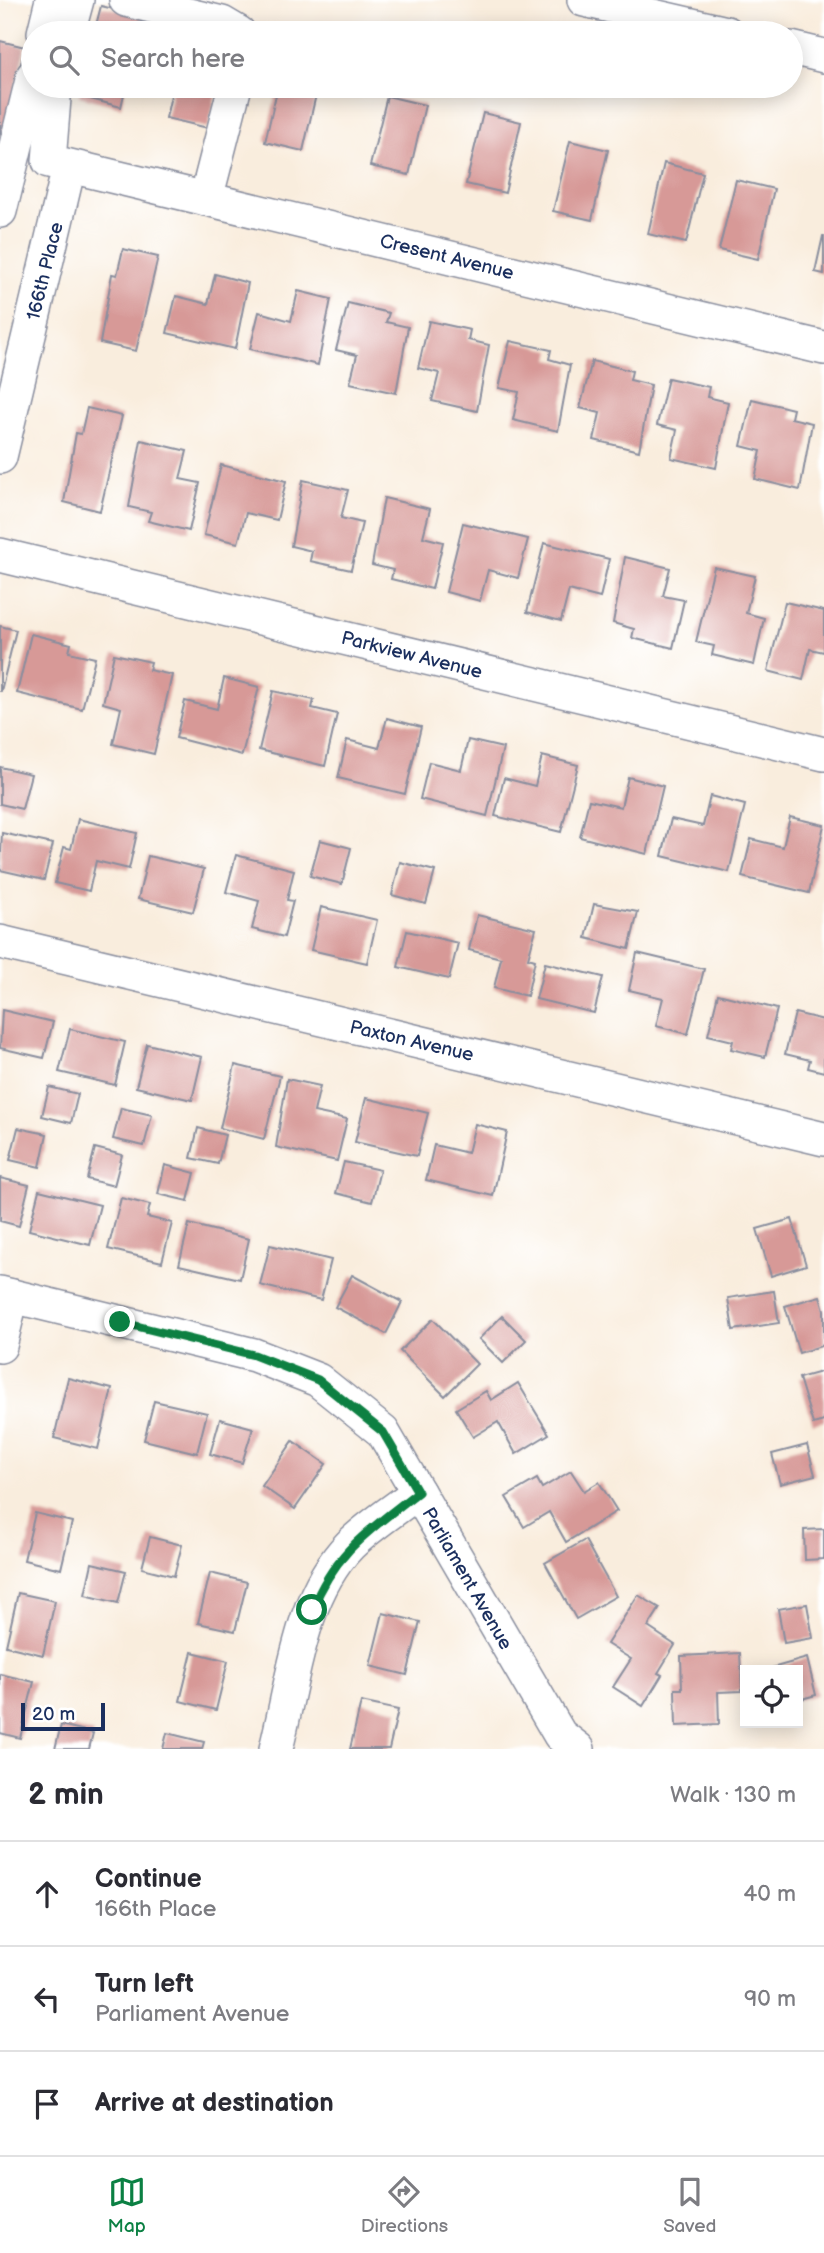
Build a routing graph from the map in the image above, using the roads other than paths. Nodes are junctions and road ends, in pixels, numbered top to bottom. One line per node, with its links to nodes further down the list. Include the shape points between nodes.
1 (52, 0): 5 (street)
2 (76, 0): 6 (street)
3 (126, 0): 7 (street)
4 (584, 0): 8 (street)
5 (47, 21)
6 (71, 21)
7 (214, 21)
8 (675, 21)
9 (803, 51): 10 (street)
10 (824, 56)
11 (28, 98): 16 (street)
12 (54, 98): 14 (street, via 49,162)
13 (232, 98): 15 (street)
14 (69, 167): 15 (street, Cresent Avenue); 18 (street, 166th Place)
15 (206, 199): 17 (street, Cresent Avenue)
16 (0, 211)
17 (824, 348)
18 (0, 457)
19 (0, 555): 20 (street, Parkview Avenue)
20 (824, 754)
21 (0, 942): 22 (street, Paxton Avenue)
22 (824, 1139)
23 (6, 1295): 24 (street); 25 (street, Parliament Avenue, via 254,1355 318,1380 383,1432)
24 (0, 1346)
25 (418, 1492): 26 (street, via 351,1544 319,1591); 27 (street, Parliament Avenue, via 560,1735)
26 (276, 1749)
27 (578, 1749)

